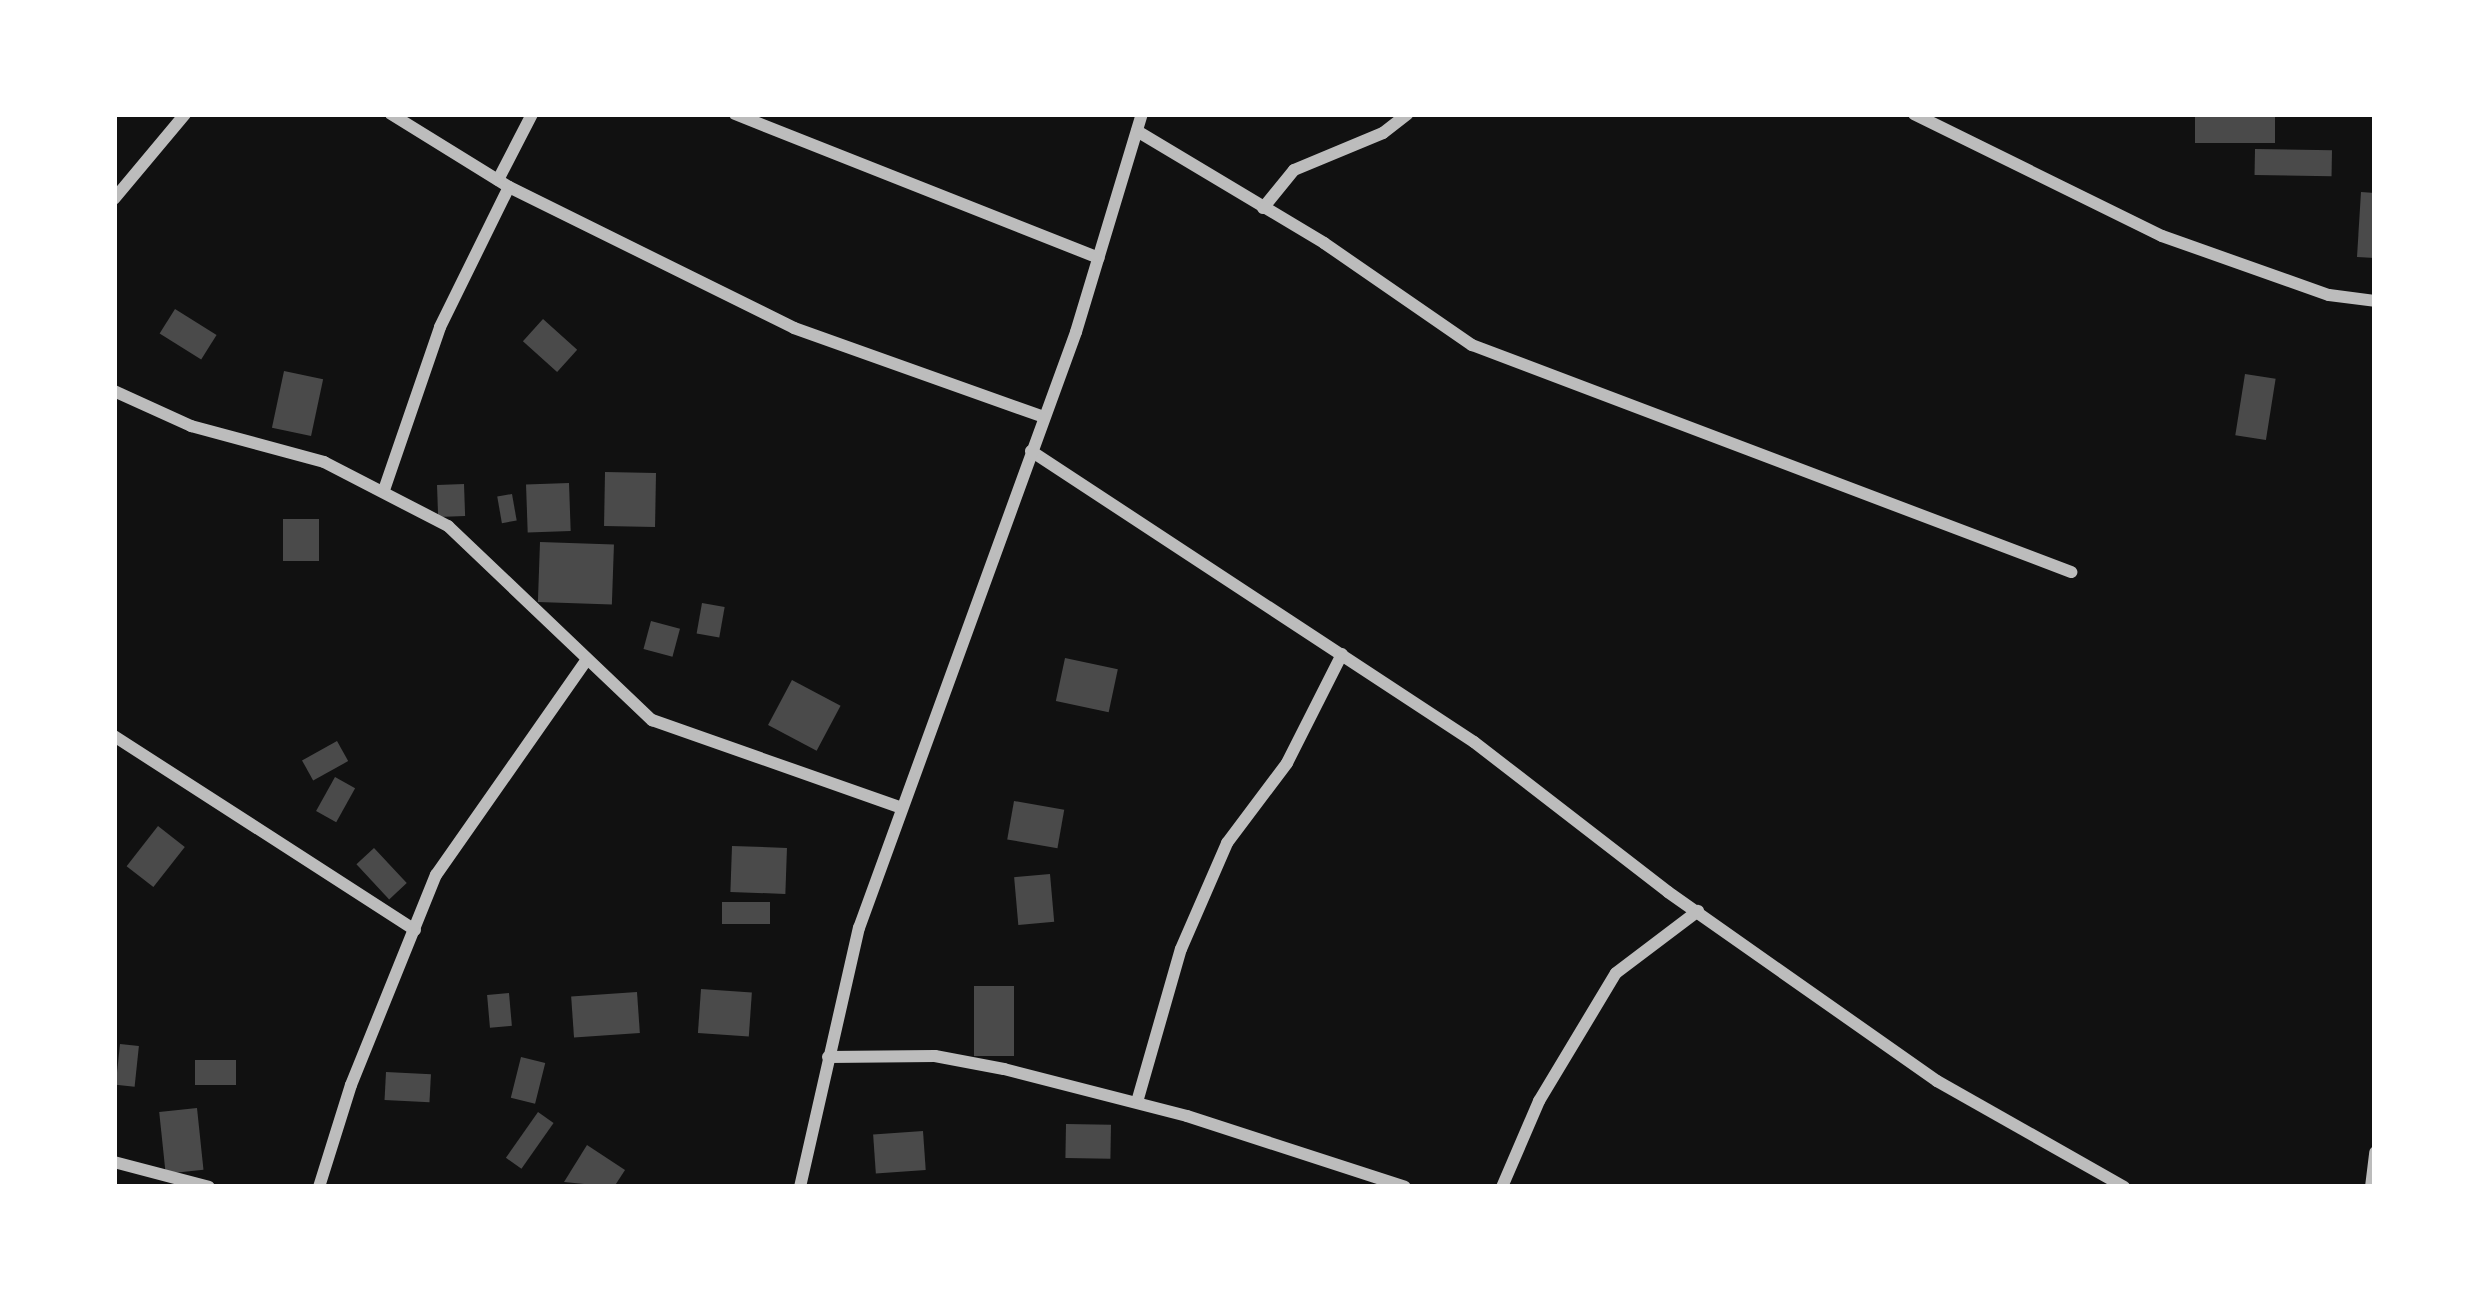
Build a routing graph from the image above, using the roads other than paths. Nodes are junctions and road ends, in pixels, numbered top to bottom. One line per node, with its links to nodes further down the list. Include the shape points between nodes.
1 (185, 114): 10 (street)
2 (392, 114): 9 (street)
3 (532, 114): 9 (street)
4 (735, 114): 12 (street)
5 (1142, 114): 8 (street)
6 (1407, 114): 11 (street, via 1383,133 1294,170)
7 (1914, 114): 13 (street, via 2162,236 2330,295)
8 (1136, 131): 11 (street); 12 (street)
9 (503, 184): 15 (street, via 794,328); 17 (street, via 440,327)
10 (114, 199)
11 (1263, 208): 18 (street, via 1472,345)
12 (1098, 258): 15 (street)
13 (2375, 301)
14 (114, 391): 17 (street)
15 (1044, 417): 16 (street)
16 (1031, 451): 19 (street); 22 (street)
17 (384, 490): 20 (street, via 448,526)
18 (2071, 572)
19 (1342, 654): 23 (street); 26 (street, via 1287,763 1227,843 1181,949)
20 (585, 662): 22 (street, via 652,720); 24 (street, via 436,875)
21 (114, 736): 24 (street)
22 (902, 808): 25 (street, via 859,928)
23 (1698, 911): 33 (street, via 1616,973 1538,1102); 34 (street, via 1937,1081)
24 (415, 930): 30 (street, via 351,1085)
25 (828, 1058): 26 (street, via 935,1056); 31 (street)
26 (1137, 1102): 32 (street)
27 (2375, 1153): 35 (street)
28 (114, 1162): 29 (street)
29 (209, 1187)
30 (320, 1187)
31 (800, 1187)
32 (1405, 1187)
33 (1502, 1187)
34 (2124, 1187)
35 (2371, 1187)

